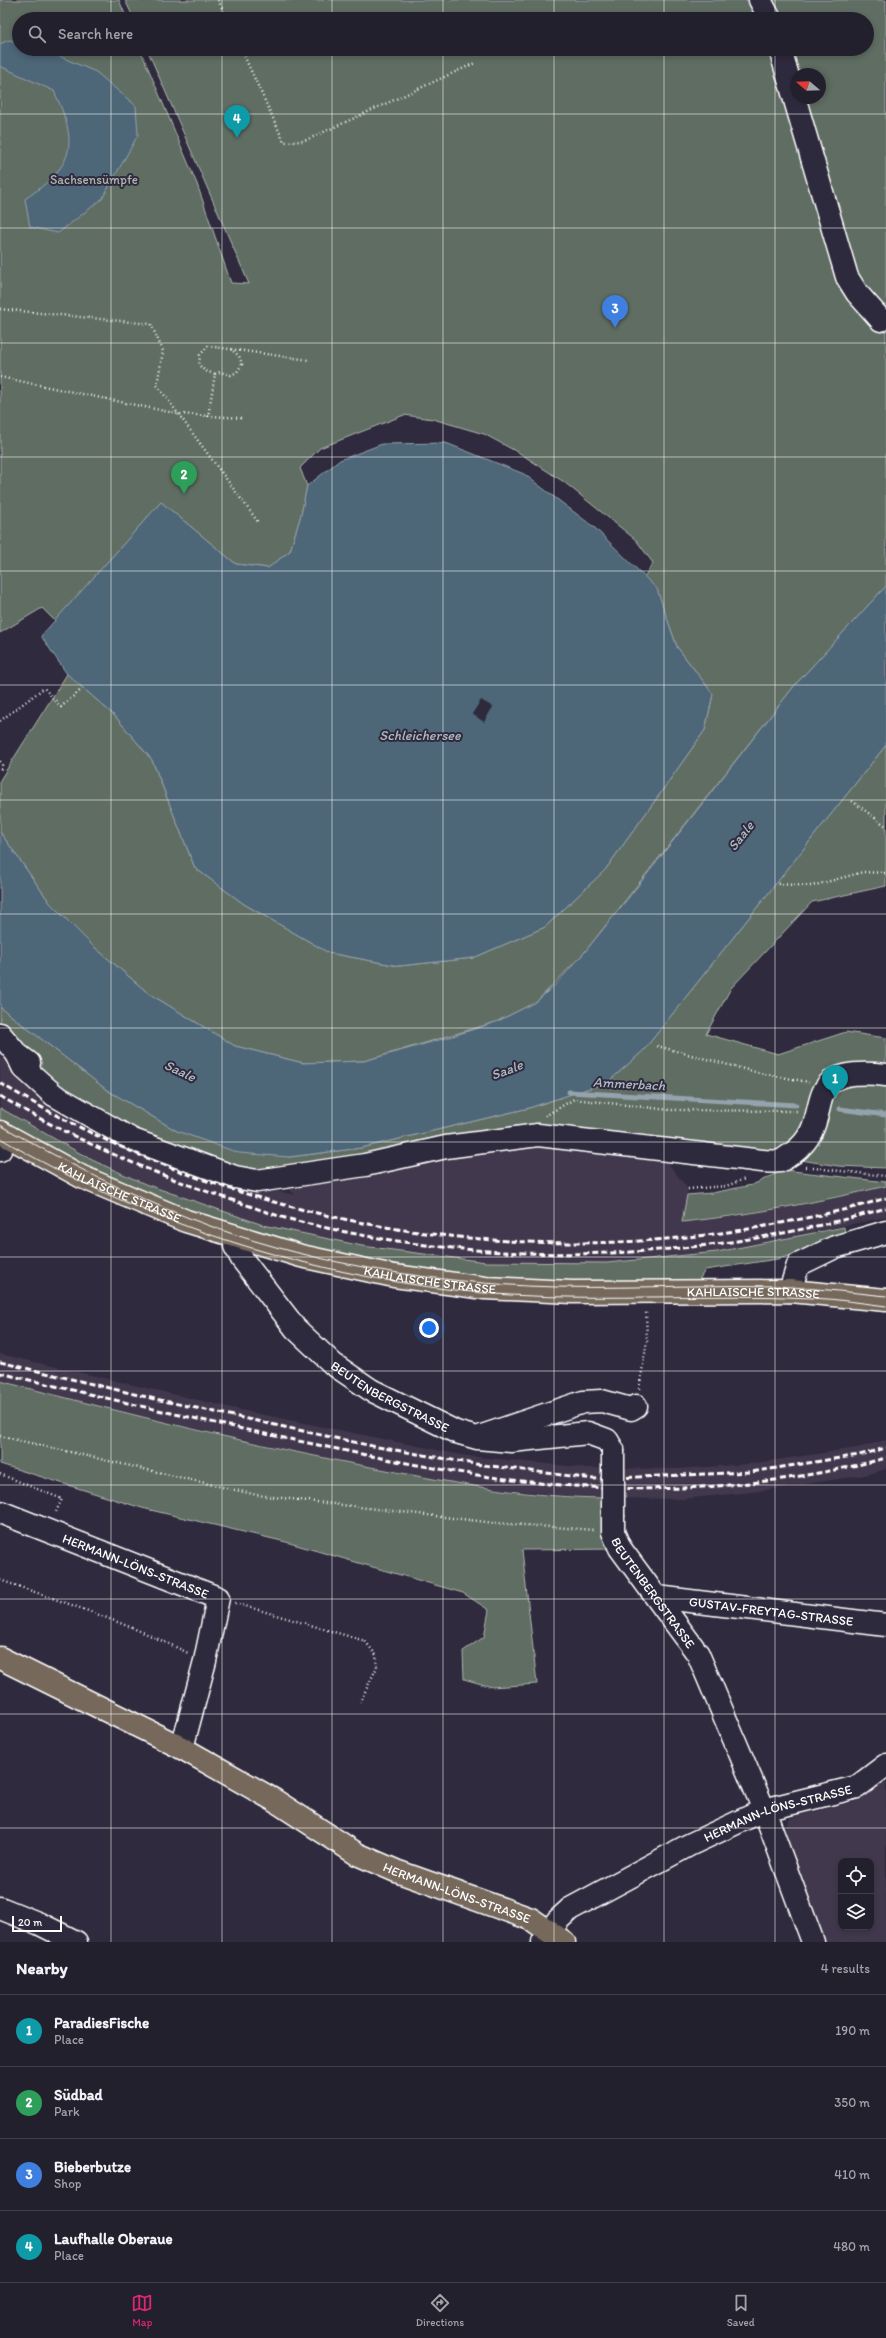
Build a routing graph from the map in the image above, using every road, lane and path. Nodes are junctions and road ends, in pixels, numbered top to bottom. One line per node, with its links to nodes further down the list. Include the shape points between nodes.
1 (218, 0): 3 (path)
2 (760, 0): 4 (street)
3 (224, 12)
4 (766, 12)
5 (244, 56): 7 (path, via 284,142 304,141)
6 (782, 56): 9 (street, via 847,277 857,293)
7 (475, 63)
8 (0, 309): 14 (path, via 151,324 163,351 157,385)
9 (881, 320)
10 (232, 350): 11 (path); 12 (path, via 239,356 242,364 237,372 231,375 220,372); 12 (path, via 208,346 200,355 199,365 205,371)
11 (309, 360)
12 (215, 374): 15 (path)
13 (0, 377): 14 (path)
14 (179, 414): 15 (path); 17 (path)
15 (208, 417): 16 (path)
16 (242, 418)
17 (258, 522)
18 (82, 689): 19 (path, via 61,707 44,688)
19 (0, 722)
20 (0, 761): 21 (path)
21 (0, 772)
22 (852, 801): 23 (path)
23 (886, 826)
24 (886, 873): 25 (path, via 863,872 812,886)
25 (778, 884)
26 (0, 1034): 31 (street, via 17,1054 31,1064 54,1095 133,1140 235,1177 257,1180 366,1165 446,1147)
27 (658, 1046): 29 (path, via 759,1074)
28 (886, 1075): 29 (street, via 858,1072 845,1075)
29 (827, 1085): 30 (street, via 822,1092)
30 (817, 1112): 31 (path, via 670,1110 574,1099 545,1115); 31 (street, via 806,1139 781,1161)
31 (538, 1135)
32 (3, 1140): 38 (main road, KAHLAISCHE STRASSE, via 186,1221)
33 (824, 1169): 34 (path)
34 (886, 1176)
35 (746, 1179): 36 (path, via 726,1186)
36 (688, 1189)
37 (886, 1232): 39 (street, via 834,1247 798,1265)
38 (236, 1237): 40 (main road, KAHLAISCHE STRASSE, via 301,1256 394,1276 485,1288); 44 (street, BEUTENBERGSTRASSE, via 238,1251 261,1284 296,1329 333,1364 358,1383 386,1398 456,1432)
39 (790, 1291): 40 (main road, KAHLAISCHE STRASSE); 41 (main road, KAHLAISCHE STRASSE)
40 (645, 1292): 42 (path, via 647,1341)
41 (886, 1300)
42 (636, 1406): 44 (street, via 631,1409 602,1401 583,1402)
43 (0, 1436): 47 (path, via 257,1496 495,1523)
44 (477, 1438): 47 (street, BEUTENBERGSTRASSE, bridge, via 511,1441 588,1433 607,1440 613,1450)
45 (0, 1474): 48 (path, via 62,1499)
46 (0, 1512): 48 (street, HERMANN-LÖNS-STRASSE)
47 (613, 1524): 50 (street, BEUTENBERGSTRASSE, via 620,1548)
48 (47, 1532): 51 (street, HERMANN-LÖNS-STRASSE)
49 (0, 1580): 54 (path, via 165,1641)
50 (657, 1597): 52 (street, GUSTAV-FREYTAG-STRASSE); 58 (street, BEUTENBERGSTRASSE, via 698,1654)
51 (218, 1598): 54 (street, HERMANN-LÖNS-STRASSE); 55 (path, via 365,1641 376,1655 377,1666)
52 (886, 1624)
53 (0, 1658): 56 (main road, HERMANN-LÖNS-STRASSE)
54 (205, 1661): 56 (street, HERMANN-LÖNS-STRASSE)
55 (360, 1702)
56 (182, 1748): 60 (main road, HERMANN-LÖNS-STRASSE, via 274,1800 357,1854 396,1871 526,1917)
57 (886, 1765): 58 (street, HERMANN-LÖNS-STRASSE, via 857,1787)
58 (764, 1810): 60 (street, HERMANN-LÖNS-STRASSE, via 689,1845 586,1899 570,1909); 62 (street, BEUTENBERGSTRASSE)
59 (0, 1908): 61 (street)
60 (556, 1939)
61 (76, 1942)
62 (813, 1942)

